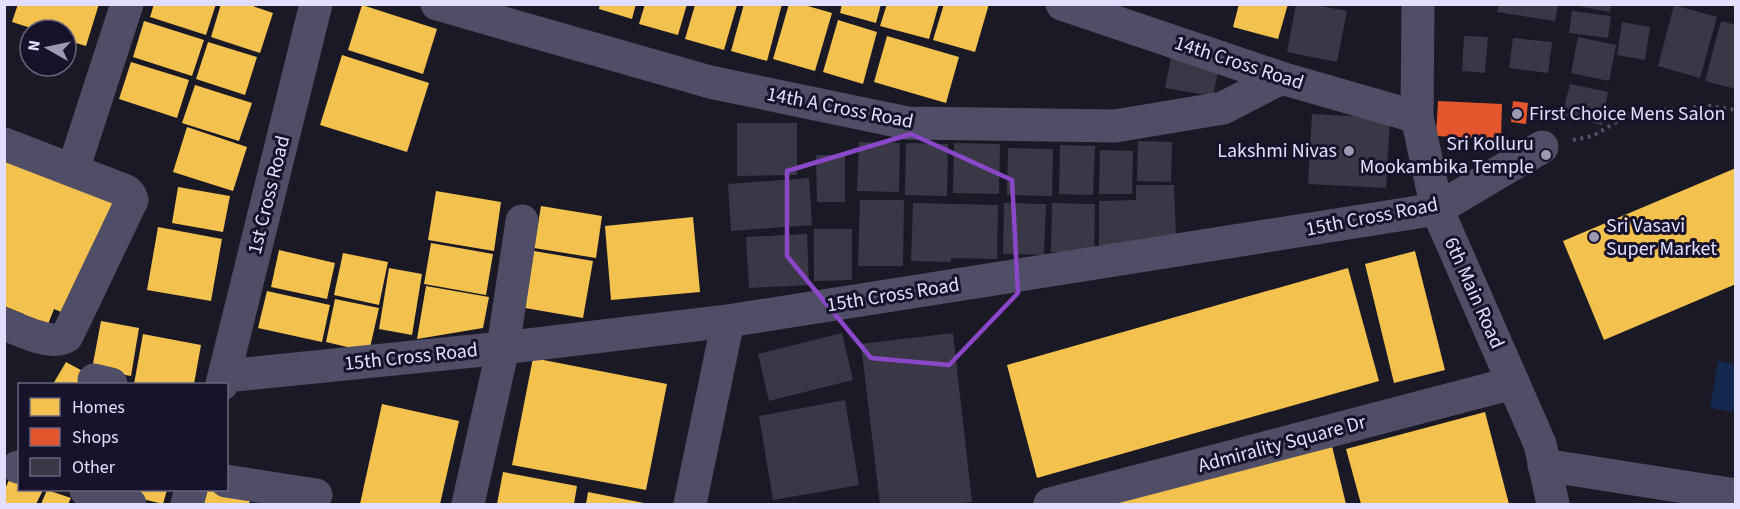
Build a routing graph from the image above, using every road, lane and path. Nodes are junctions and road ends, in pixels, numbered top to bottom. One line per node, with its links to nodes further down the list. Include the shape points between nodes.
1 (127, 4): 11 (street)
2 (316, 4): 17 (street, 1st Cross Road)
3 (437, 4): 6 (street, 14th A Cross Road, via 710,82 907,123 1115,126 1223,108)
4 (1062, 4): 6 (street, 14th Cross Road)
5 (1419, 4): 8 (street, 6th Main Road)
6 (1281, 78): 8 (street, 14th Cross Road)
7 (1736, 110): 10 (path, via 1710,106 1633,112 1593,136)
8 (1416, 117): 12 (street, 6th Main Road)
9 (4, 144): 11 (street)
10 (1542, 147): 12 (street, 15th Cross Road)
11 (73, 170): 15 (street, via 126,191 132,200 63,340 51,341)
12 (1437, 209): 14 (street, 15th Cross Road); 18 (street, 6th Main Road)
13 (522, 221): 16 (street)
14 (728, 321): 16 (street, 15th Cross Road); 27 (street)
15 (4, 324)
16 (503, 348): 17 (street, 15th Cross Road); 26 (street)
17 (223, 380)
18 (1513, 383): 19 (street, 6th Main Road, via 1540,444); 28 (street, Admirality Square Dr)
19 (1544, 465): 21 (street); 29 (street, 6th Main Road)
20 (228, 481): 23 (street)
21 (1618, 490): 24 (street)
22 (92, 491): 25 (street)
23 (316, 495)
24 (1736, 495)
25 (130, 504)
26 (468, 504)
27 (690, 504)
28 (1050, 504)
29 (1553, 504)

